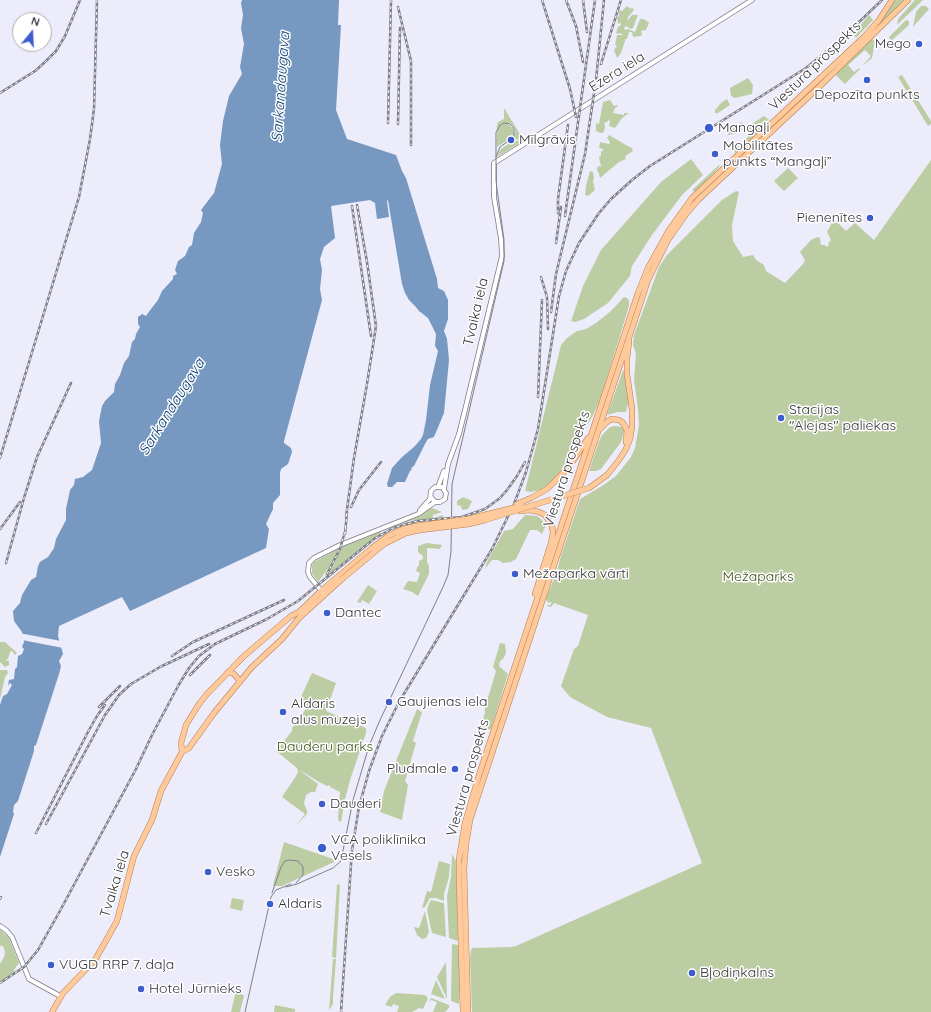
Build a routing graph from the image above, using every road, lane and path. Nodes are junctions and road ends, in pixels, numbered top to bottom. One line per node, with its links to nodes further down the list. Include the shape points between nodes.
1 (752, 0): 4 (street, Ezera iela)
2 (892, 0): 5 (main road, Viestura prospekts, via 864,37)
3 (908, 0): 5 (main road, Viestura prospekts, via 819,88)
4 (494, 163): 10 (street, Tvaika iela, via 494,197 502,256 462,424)
5 (716, 178): 6 (main road, Viestura prospekts, via 668,240 648,280); 7 (main road, Viestura prospekts, via 692,198 680,213 650,263)
6 (632, 324): 8 (main road, Viestura prospekts); 9 (main road, via 627,363 632,426 630,439)
7 (596, 419): 11 (main road, Viestura prospekts); 16 (main road, bridge, via 583,447 556,482 541,494)
8 (597, 436): 9 (main road, via 608,421 619,420 627,430); 11 (main road, Viestura prospekts)
9 (624, 449): 16 (main road, bridge, via 612,465 590,484); 17 (main road, bridge, via 610,471 589,488)
10 (448, 464): 12 (street, Tvaika iela); 13 (street, Tvaika iela)
11 (581, 475): 22 (main road, Viestura prospekts); 26 (main road, Viestura prospekts)
12 (438, 487): 13 (street); 14 (street, Tvaika iela, via 433,489)
13 (444, 489): 15 (street, Tvaika iela, via 445,498)
14 (430, 497): 15 (street); 18 (street, Tvaika iela)
15 (435, 502): 18 (street, Tvaika iela)
16 (505, 510): 19 (main road, bridge, via 468,520 416,526 399,531 388,536)
17 (515, 511): 19 (main road, bridge, via 469,524 413,531 398,536); 22 (main road, bridge, via 534,510 545,516 552,526 551,543 532,606)
18 (415, 514): 20 (street, Tvaika iela, via 314,558 308,566 308,572)
19 (341, 577): 20 (main road); 21 (main road, Tvaika iela)
20 (321, 591): 21 (street); 23 (main road, Tvaika iela)
21 (325, 595): 24 (main road, Tvaika iela, via 299,618)
22 (533, 613): 26 (main road, Viestura prospekts)
23 (228, 672): 24 (main road, via 240,680); 25 (main road, Tvaika iela, via 199,704 186,725 181,743)
24 (239, 683): 25 (main road, Tvaika iela, via 189,748)
25 (182, 752): 28 (main road, Tvaika iela, via 161,791 152,820 134,856 117,921 95,960)
26 (478, 787): 29 (main road, Viestura prospekts, via 465,822 459,859)
27 (0, 926): 28 (street, via 12,937 29,978)
28 (60, 996): 30 (main road, Tvaika iela)
29 (465, 1010)
30 (52, 1012)

